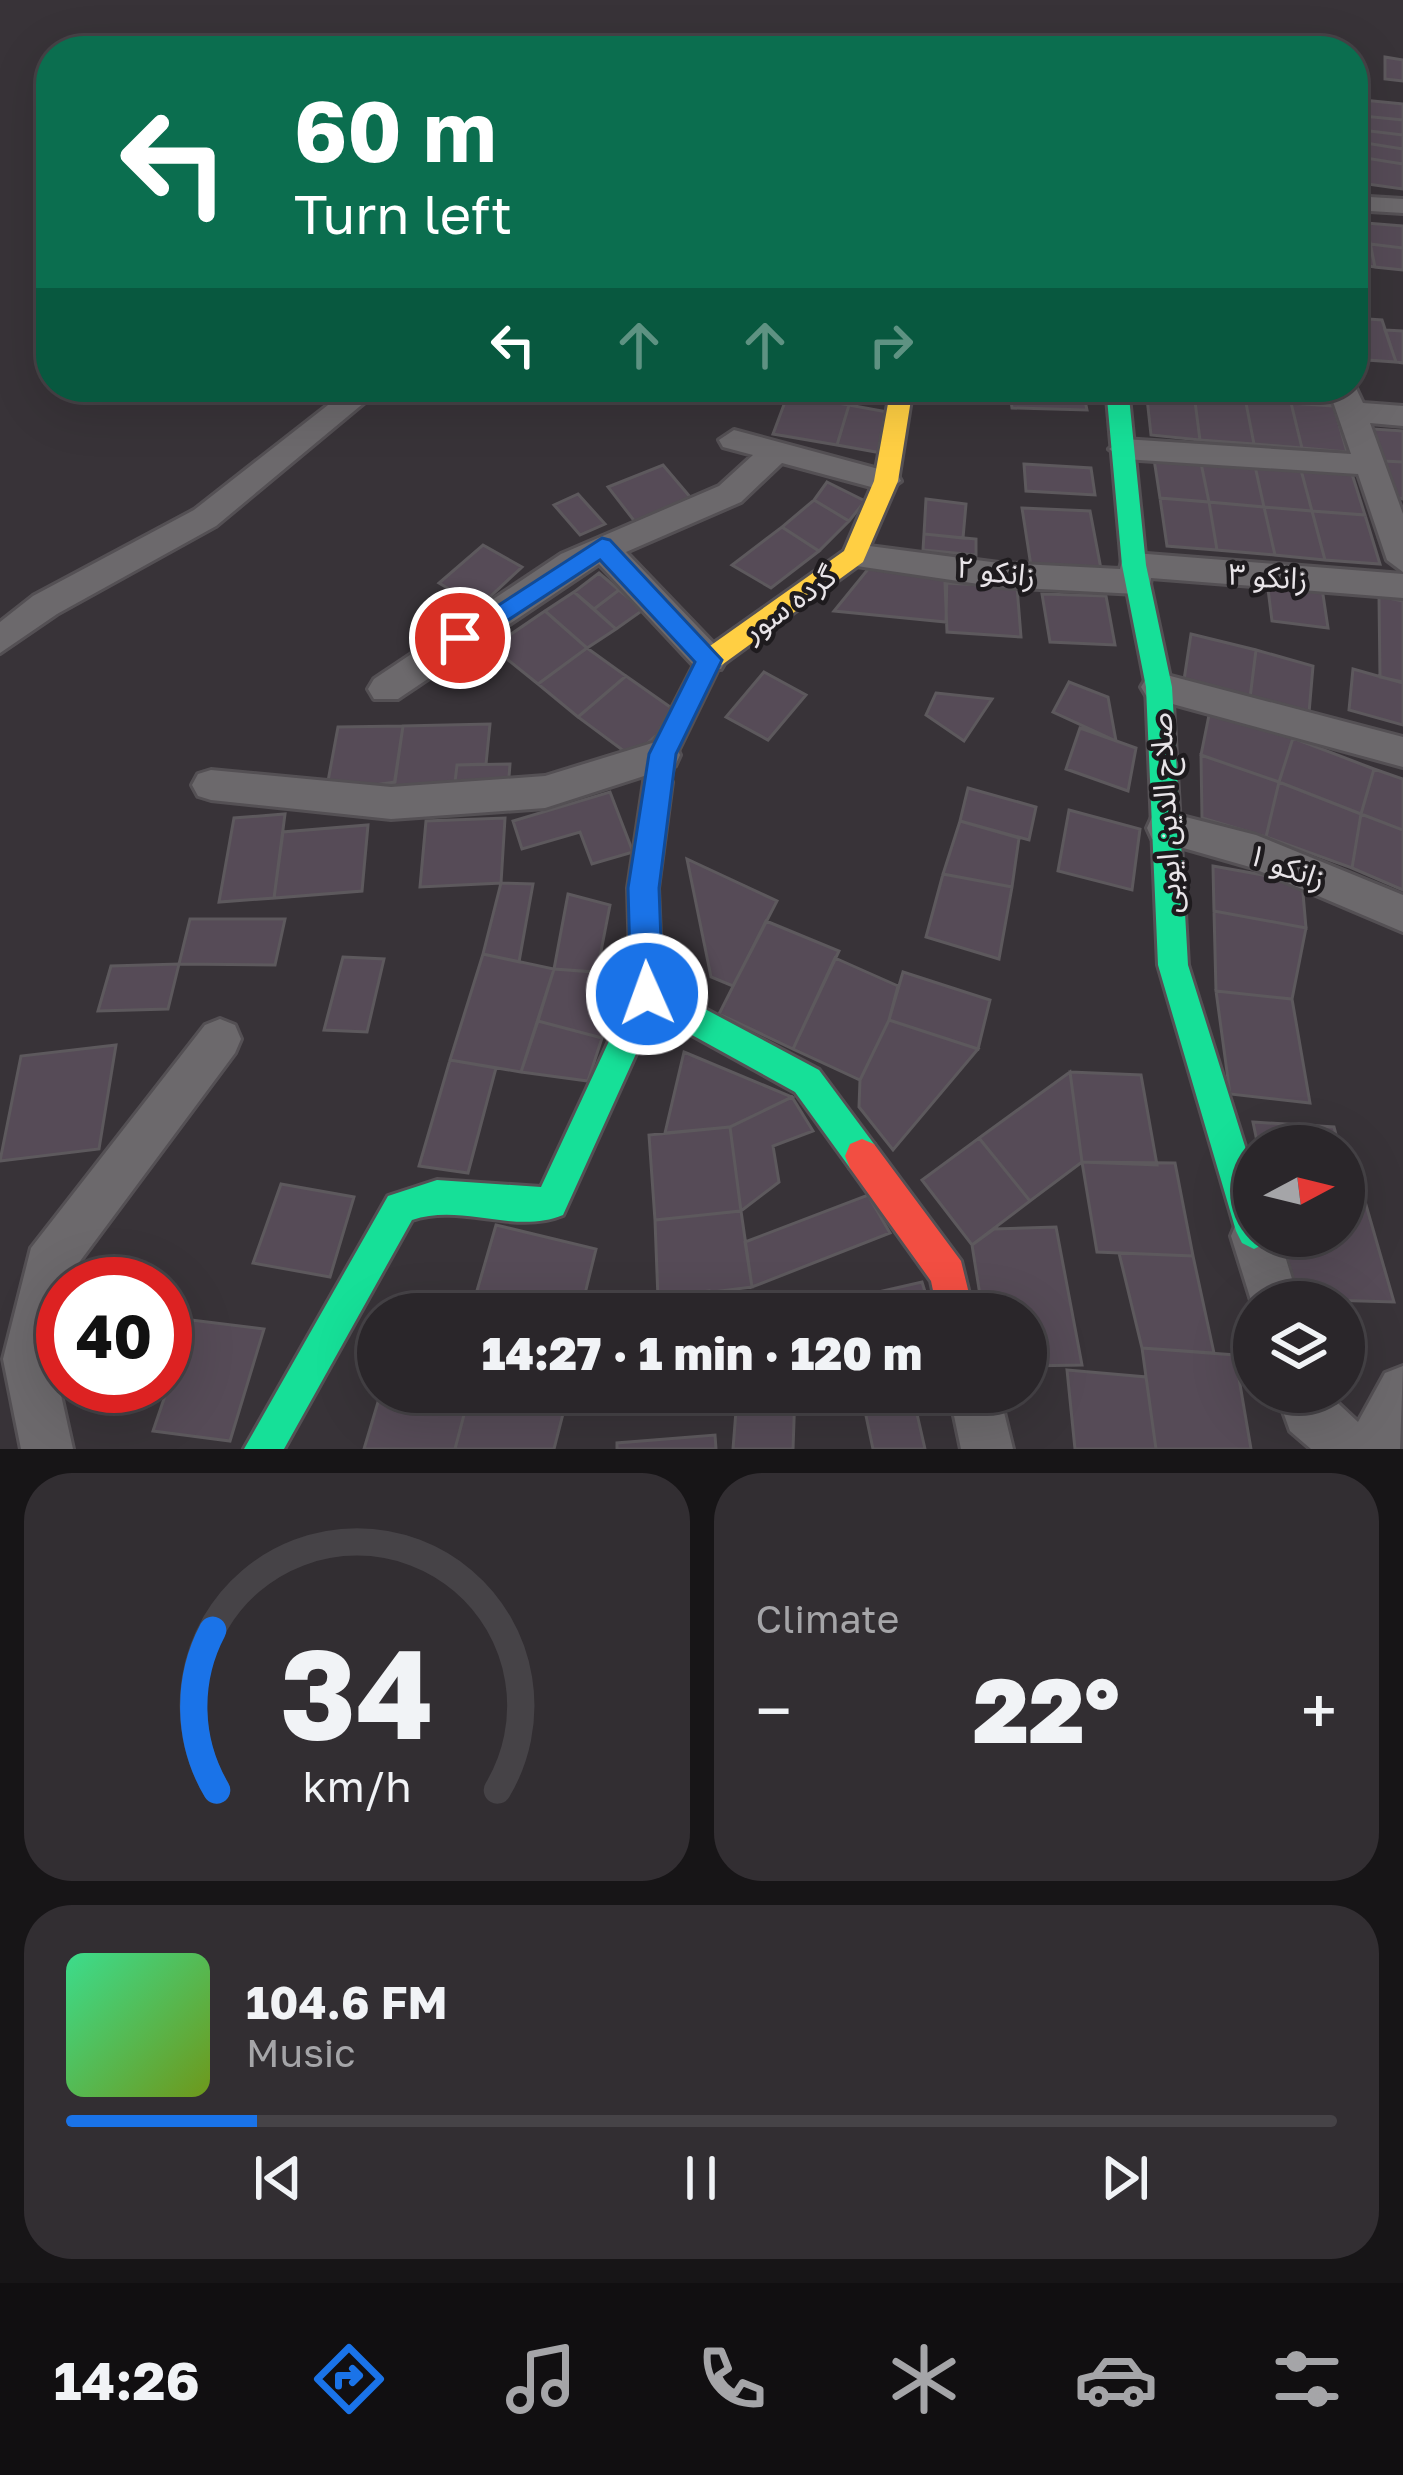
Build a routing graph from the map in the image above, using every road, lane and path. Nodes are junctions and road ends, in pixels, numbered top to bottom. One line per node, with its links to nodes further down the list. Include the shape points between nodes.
1 (1368, 204): 2 (street)
2 (1403, 206)
3 (350, 402): 19 (street, via 205,518 45,605)
4 (899, 402): 13 (street, گرده سور)
5 (1119, 402): 10 (street, صلاح الدین ایوبی)
6 (1348, 402): 12 (street)
7 (1357, 402): 8 (street)
8 (1403, 416)
9 (734, 440): 11 (street)
10 (1124, 448): 12 (street); 17 (street, صلاح الدین ایوبی)
11 (776, 451): 13 (street); 14 (street, via 730,494)
12 (1370, 464): 16 (street)
13 (886, 481): 15 (street, گرده سور)
14 (602, 547): 20 (street); 22 (street)
15 (854, 556): 17 (street, زانکو ۲, via 999,575); 20 (street, گرده سور)
16 (1403, 560)
17 (1136, 574): 18 (street, زانکو ۳); 21 (street, صلاح الدین ایوبی)
18 (1403, 586)
19 (0, 640)
20 (709, 660): 24 (street, گرده سور)
21 (1159, 687): 23 (street); 26 (street, صلاح الدین ایوبی)
22 (386, 688)
23 (1403, 752)
24 (662, 754): 25 (street, via 545,792 391,803); 28 (street, گرده سور, via 644,888)
25 (211, 785)
26 (1166, 828): 27 (street, زانکو ۱, via 1256,852); 30 (street, صلاح الدین ایوبی, via 1173,965)
27 (1403, 914)
28 (647, 994): 31 (street, via 806,1081 947,1274); 36 (street, via 551,1203 529,1211 427,1193 400,1208)
29 (220, 1040): 35 (street, via 47,1264 28,1359)
30 (1233, 1162)
31 (951, 1293)
32 (1403, 1391): 39 (street)
33 (979, 1413): 37 (street)
34 (1308, 1413): 38 (street)
35 (47, 1449)
36 (263, 1449)
37 (987, 1449)
38 (1350, 1449)
39 (1372, 1449)

